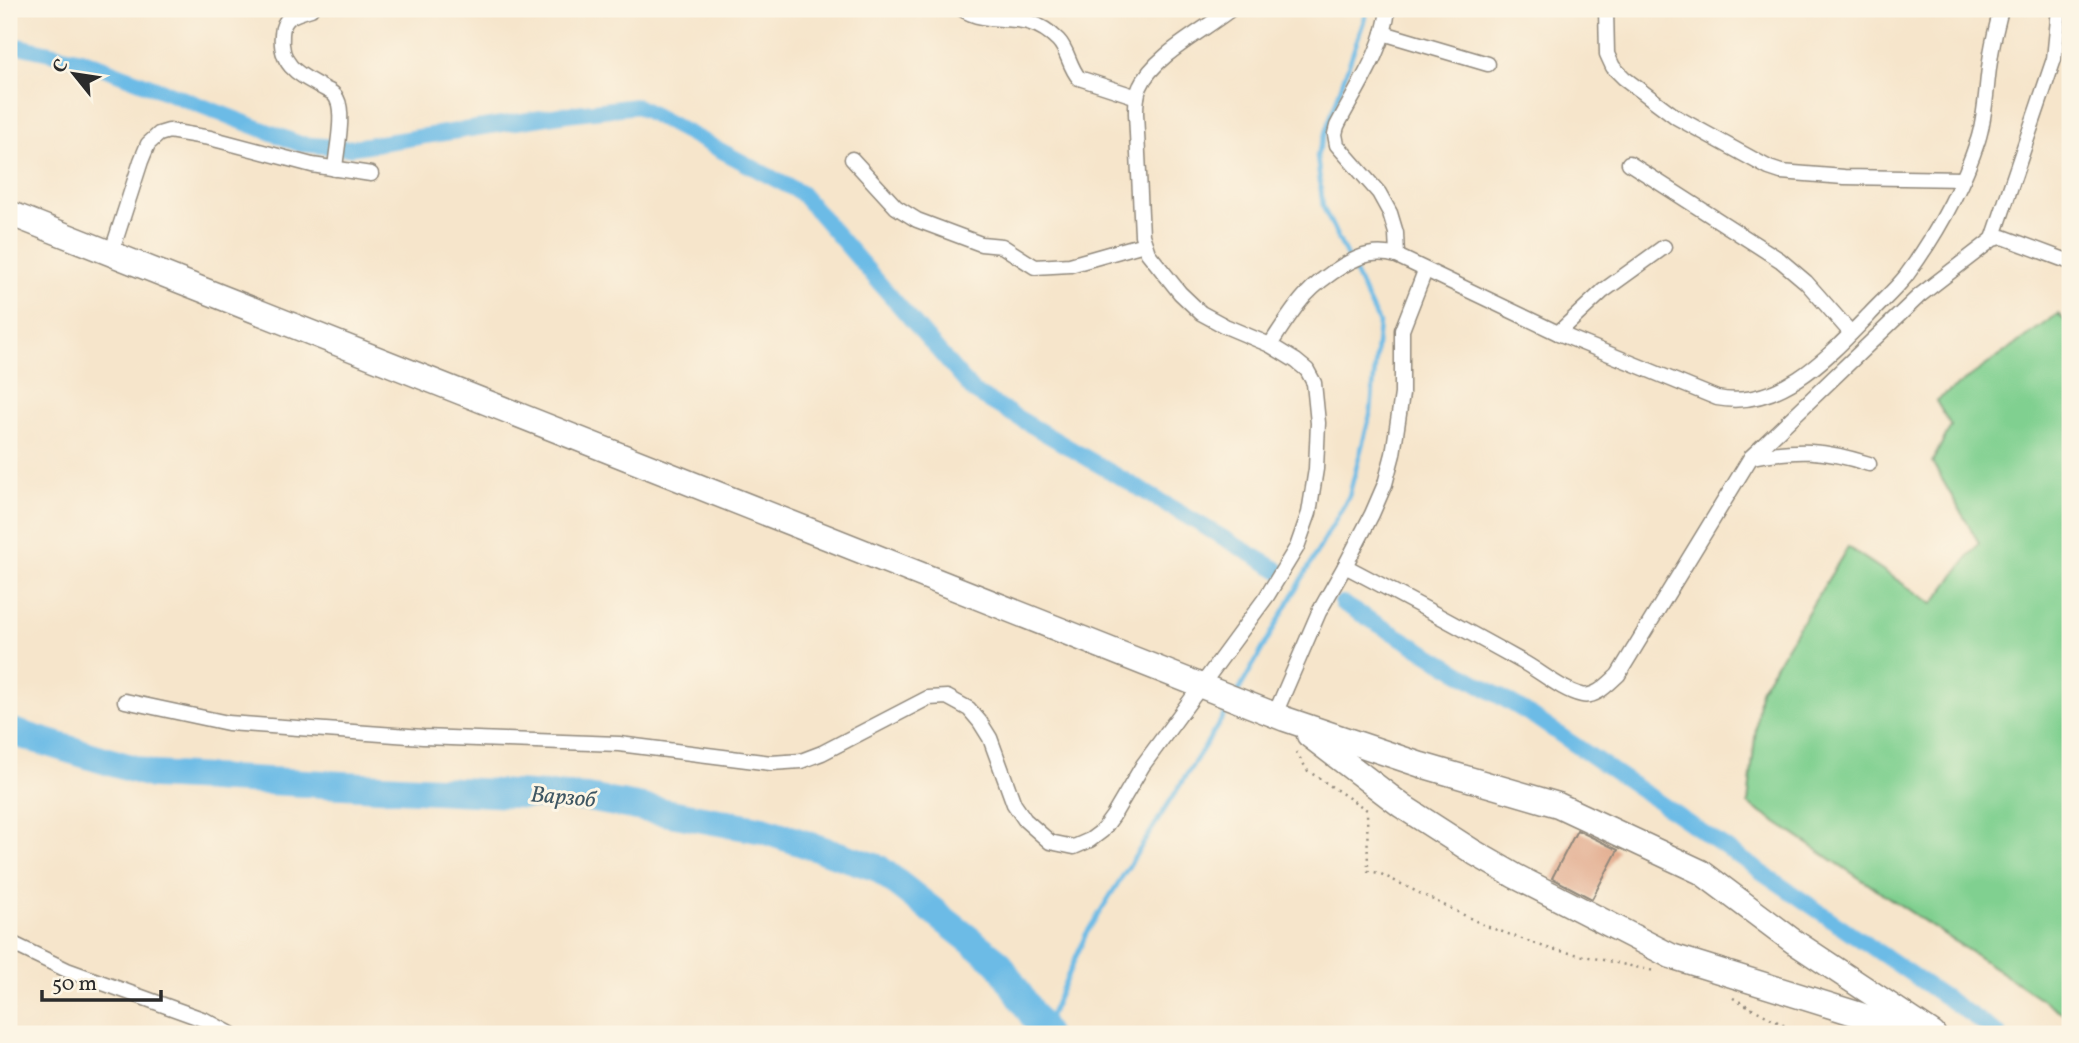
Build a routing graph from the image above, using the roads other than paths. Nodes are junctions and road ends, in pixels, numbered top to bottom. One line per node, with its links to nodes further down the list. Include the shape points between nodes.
1 (311, 9): 13 (street, via 291,15 282,26 282,55 338,100)
2 (962, 9): 10 (street, via 972,15 1020,19 1043,29 1063,46 1079,78)
3 (1231, 9): 10 (street, via 1162,59)
4 (1388, 9): 8 (street)
5 (1606, 9): 15 (street, via 1607,54 1624,78 1676,117 1769,168 1843,177)
6 (2001, 9): 15 (street, via 1979,138)
7 (2059, 9): 17 (street, via 2053,59)
8 (1384, 33): 9 (street); 21 (street, via 1337,126 1335,140 1390,212)
9 (1488, 64)
10 (1137, 97): 18 (street)
11 (852, 159): 18 (street, via 896,207 917,220 981,244 1002,246 1035,267 1070,265)
12 (1629, 163): 26 (street, via 1780,260)
13 (335, 166): 14 (street); 20 (street, via 210,138 169,131 159,134 148,144 141,161)
14 (371, 174)
15 (1963, 179): 24 (street, via 1943,220)
16 (9, 214): 20 (highway)
17 (1993, 239): 22 (street, via 2011,239); 25 (street)
18 (1144, 244): 28 (street, via 1200,313)
19 (1664, 247): 27 (street, via 1604,291)
20 (111, 254): 32 (highway)
21 (1397, 256): 23 (street); 28 (street, via 1384,252 1359,257 1319,280 1303,295)
22 (2070, 262)
23 (1425, 271): 27 (street); 31 (street, via 1402,330 1402,394 1391,464)
24 (1904, 278): 25 (street); 26 (street)
25 (1919, 296): 29 (street)
26 (1851, 333): 27 (street, via 1791,383 1767,395 1732,401)
27 (1558, 334)
28 (1270, 345): 32 (street, via 1307,370 1314,383 1318,435 1309,513 1290,562)
29 (1751, 457): 30 (street, via 1818,451); 31 (street, via 1618,675 1591,695 1564,687)
30 (1870, 464)
31 (1345, 566): 34 (street)
32 (1207, 687): 33 (street, via 1143,765 1107,823 1090,840 1074,847 1050,842 1025,820 980,722 969,709 947,697 928,698 822,753 778,763 619,744 423,737 228,723); 34 (highway)
33 (125, 701)
34 (1273, 714): 37 (highway, via 1475,853 1671,956); 38 (highway, via 1421,765 1558,805 1654,849 1700,872 1793,941)
35 (9, 942): 36 (street, via 67,970 205,1020)
36 (231, 1034)
37 (1922, 1034)
38 (1933, 1034)

